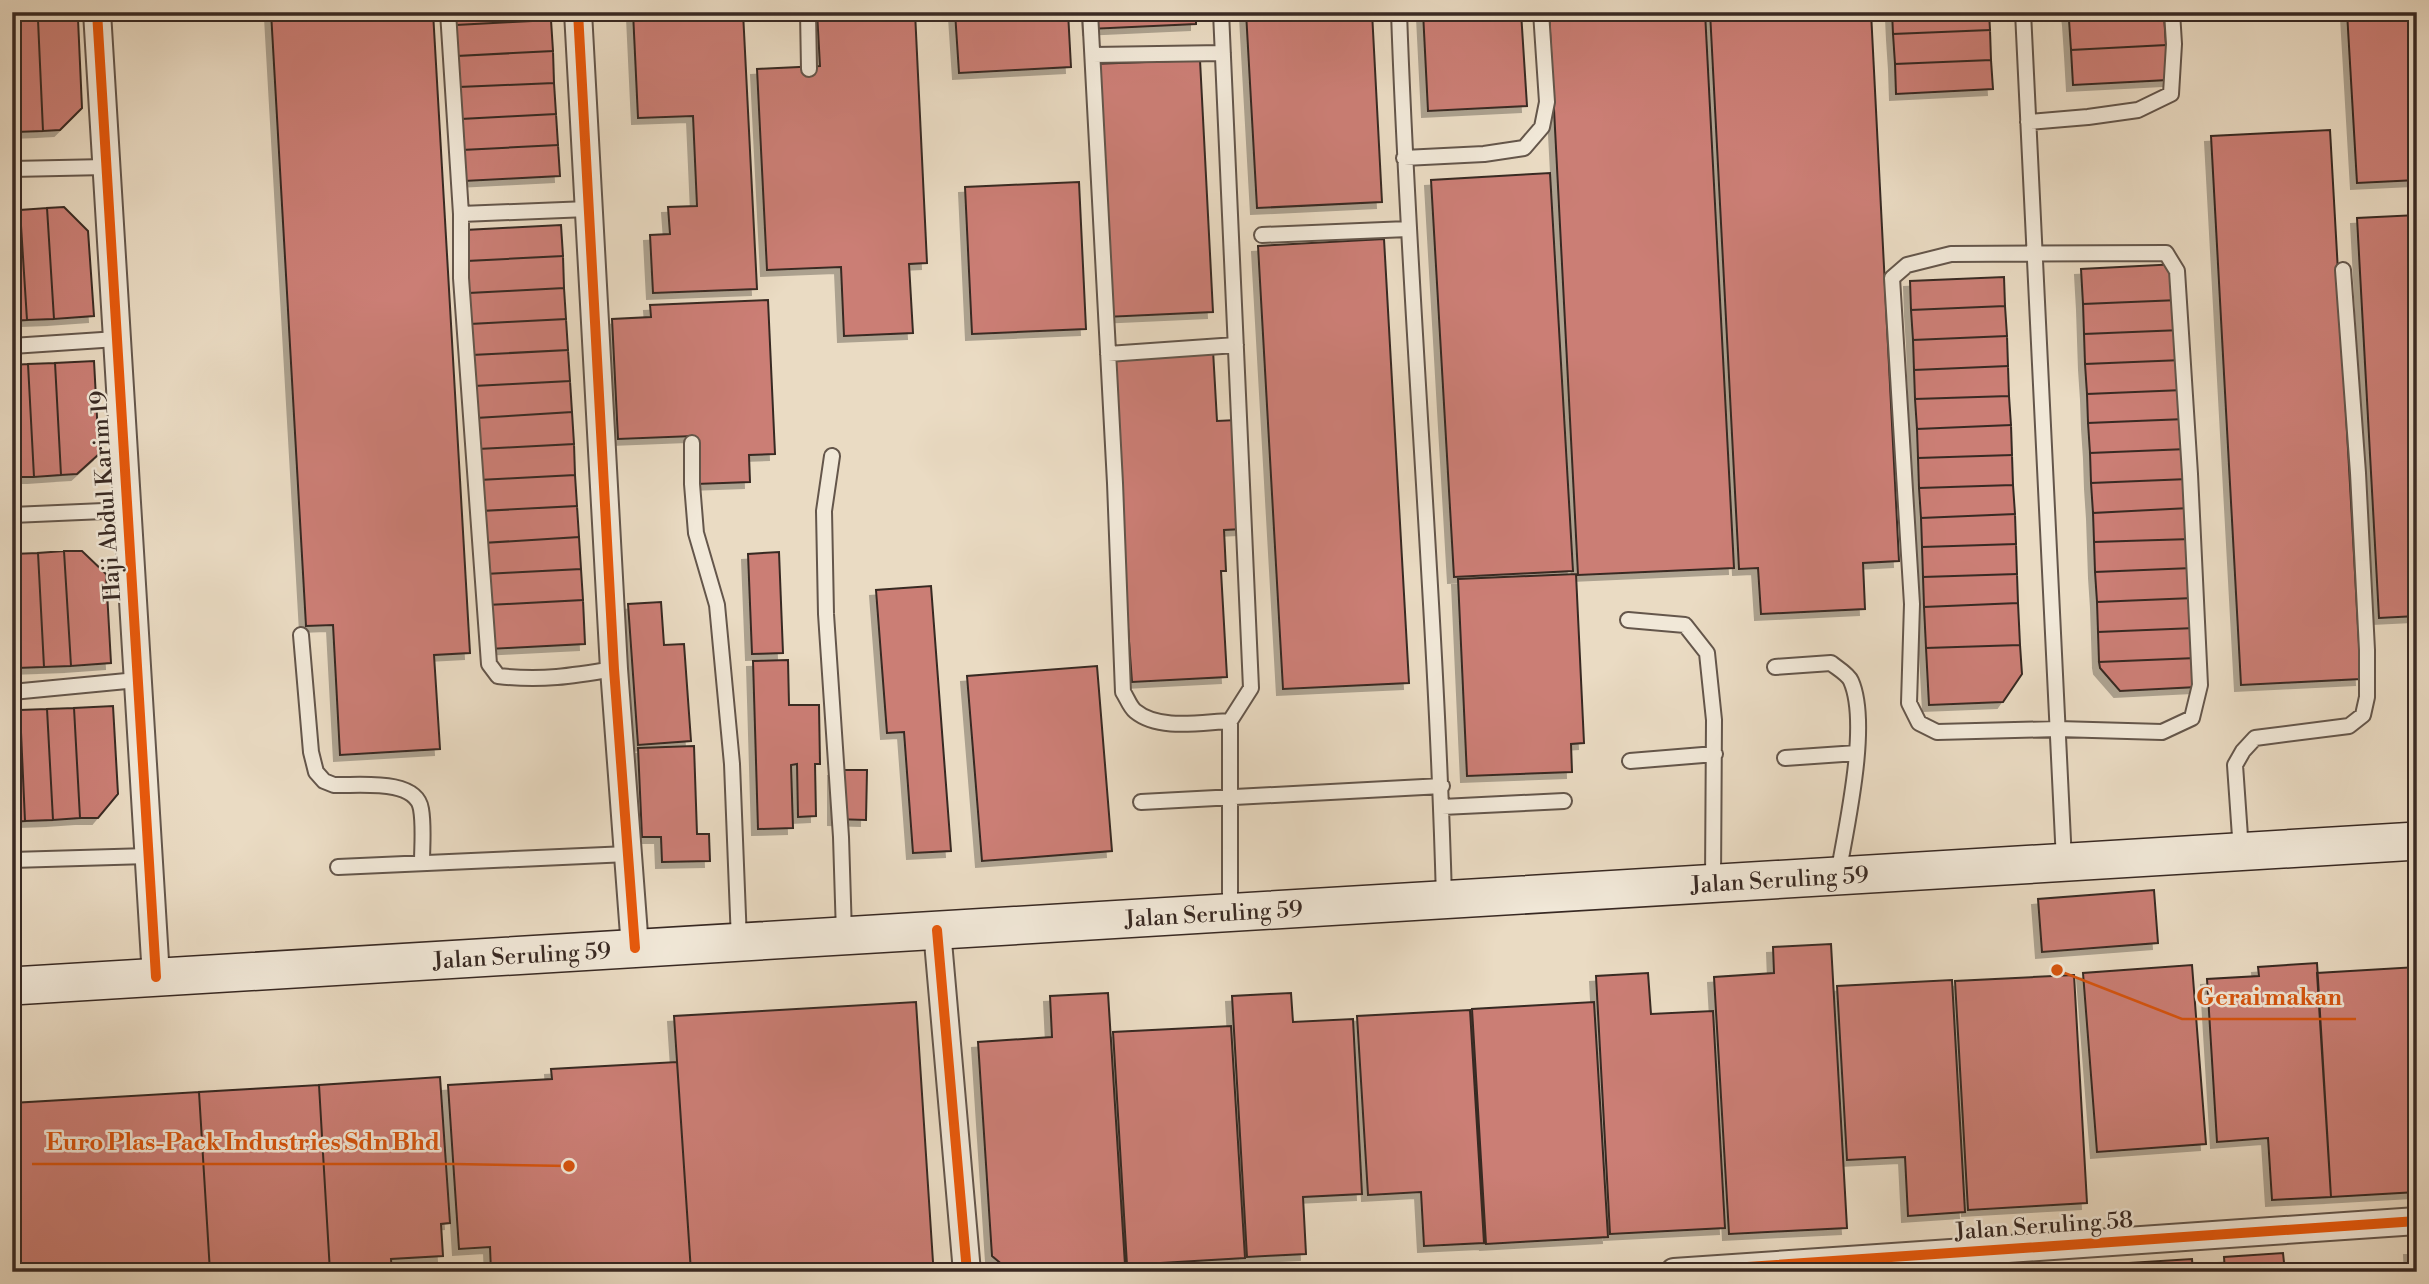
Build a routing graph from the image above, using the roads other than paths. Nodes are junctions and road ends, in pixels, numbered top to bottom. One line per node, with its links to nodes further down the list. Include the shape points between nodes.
1 (97, 12): 16 (street, Haji Abdul Karim 19)
2 (448, 12): 19 (lane)
3 (578, 12): 18 (street)
4 (808, 12): 13 (lane)
5 (1090, 12): 12 (lane)
6 (1221, 12): 11 (lane)
7 (1399, 12): 15 (lane)
8 (1541, 12): 15 (lane, via 1547,102 1542,127 1524,148)
9 (2023, 12): 14 (lane)
10 (2172, 12): 14 (lane, via 2171,94 2138,110)
11 (1223, 53): 12 (lane); 25 (lane)
12 (1093, 55): 27 (lane)
13 (809, 69)
14 (2028, 122): 22 (lane)
15 (1404, 158): 20 (lane)
16 (106, 167): 17 (lane); 24 (street, Haji Abdul Karim 19)
17 (12, 169)
18 (589, 209): 19 (lane); 35 (street)
19 (461, 214): 35 (lane, via 461,278 489,664 498,676 522,679)
20 (1408, 229): 21 (lane); 44 (lane)
21 (1262, 235)
22 (2035, 254): 39 (lane); 39 (lane, via 2166,253 2177,271 2190,474 2200,685 2192,718 2162,732); 39 (lane, via 1951,254 1907,265 1892,278 1912,604 1909,703 1919,723 1937,732)
23 (2343, 270): 50 (lane, via 2358,473 2367,697 2363,715 2349,726 2255,738 2243,751 2235,765)
24 (117, 340): 26 (lane); 30 (street, Haji Abdul Karim 19)
25 (1236, 345): 27 (lane); 38 (lane, via 1251,688)
26 (12, 346)
27 (1108, 354): 38 (lane, via 1123,692 1133,710 1151,720)
28 (692, 443): 63 (lane, via 696,533 717,605 732,764)
29 (832, 456): 62 (lane, via 824,511 826,614)
30 (127, 510): 31 (lane); 36 (street, Haji Abdul Karim 19)
31 (12, 515)
32 (1628, 620): 41 (lane, via 1685,625 1707,653)
33 (301, 635): 55 (lane, via 316,772 334,785 402,788 415,795 421,807)
34 (1775, 667): 40 (lane, via 1831,663 1851,679)
35 (614, 669): 51 (street)
36 (138, 680): 37 (lane); 52 (street, Haji Abdul Karim 19)
37 (12, 692)
38 (1230, 720): 45 (lane)
39 (2058, 729): 54 (lane)
40 (1857, 753): 42 (lane); 57 (lane)
41 (1715, 754): 43 (lane); 58 (lane)
42 (1785, 758)
43 (1630, 761)
44 (1442, 786): 45 (lane); 48 (lane)
45 (1230, 797): 47 (lane); 60 (lane)
46 (1564, 800): 48 (lane)
47 (1141, 802)
48 (1442, 807): 59 (lane)
49 (2417, 841): 50 (main road, Jalan Seruling 59)
50 (2241, 852): 54 (main road, Jalan Seruling 59)
51 (628, 854): 55 (lane); 64 (street)
52 (148, 856): 53 (lane); 65 (street, Haji Abdul Karim 19)
53 (12, 860)
54 (2064, 862): 57 (main road, Jalan Seruling 59)
55 (422, 863): 56 (lane)
56 (338, 867)
57 (1838, 876): 58 (main road, Jalan Seruling 59)
58 (1713, 884): 59 (main road, Jalan Seruling 59)
59 (1444, 900): 60 (main road, Jalan Seruling 59)
60 (1230, 913): 61 (main road, Jalan Seruling 59)
61 (937, 930): 62 (main road, Jalan Seruling 59); 68 (street)
62 (844, 936): 63 (main road, Jalan Seruling 59)
63 (739, 942): 64 (main road, Jalan Seruling 59)
64 (635, 948): 65 (main road, Jalan Seruling 59)
65 (156, 977): 66 (main road, Jalan Seruling 59)
66 (12, 986)
67 (2417, 1220): 69 (street, Jalan Seruling 58)
68 (967, 1272)
69 (1674, 1272)

